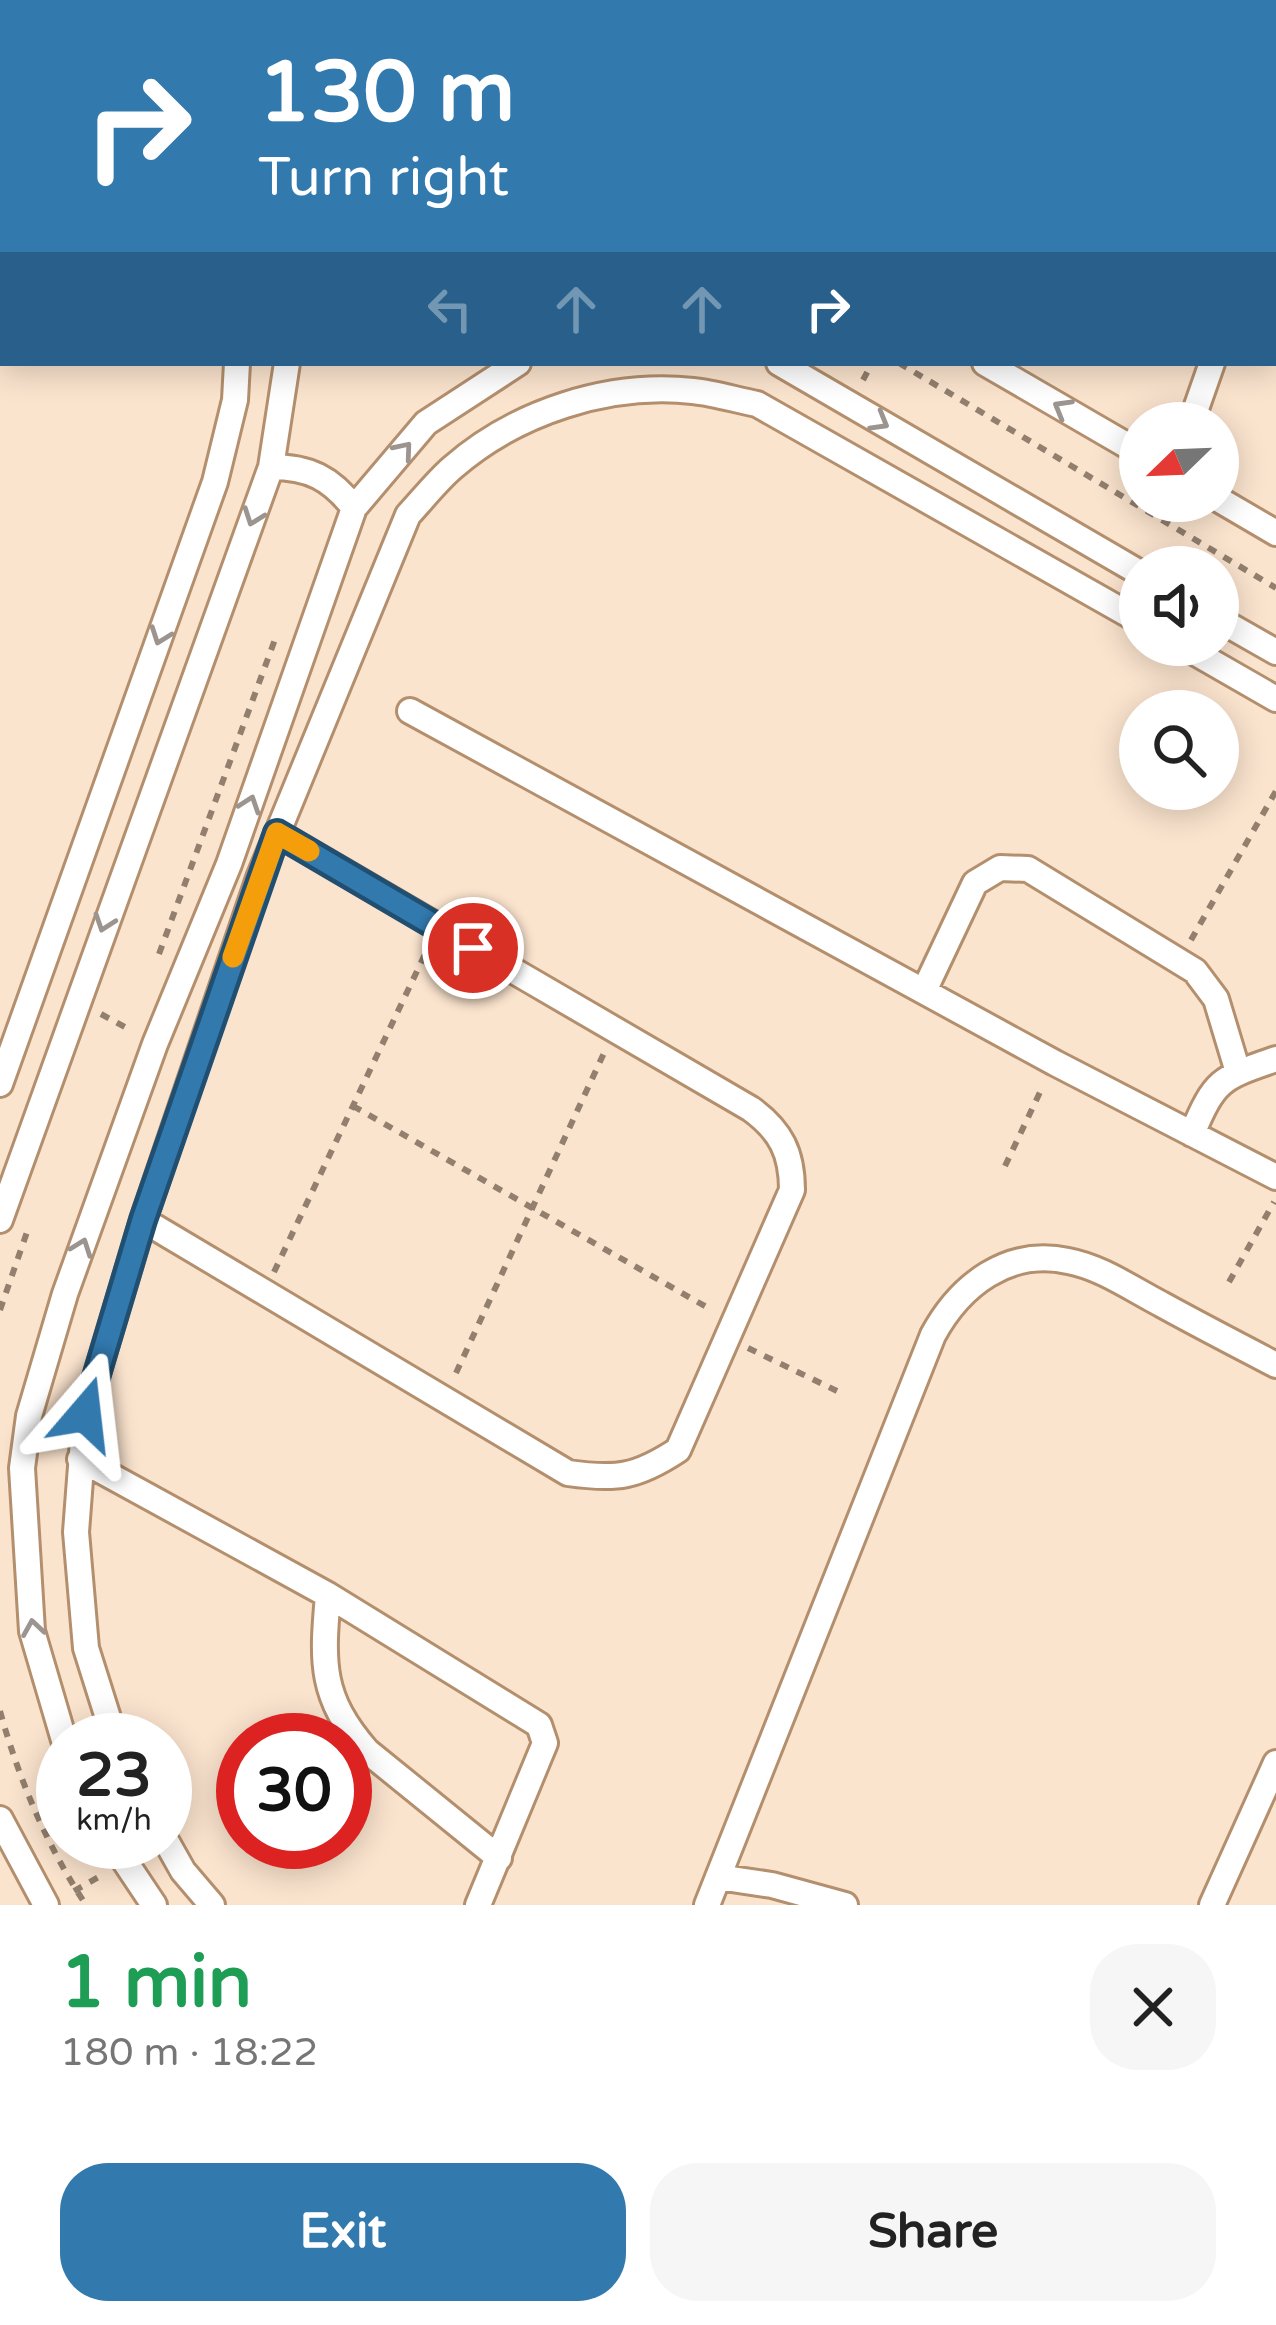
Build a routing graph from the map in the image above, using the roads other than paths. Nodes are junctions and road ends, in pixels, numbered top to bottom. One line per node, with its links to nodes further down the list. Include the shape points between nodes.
1 (237, 366): 23 (street, one-way to 23, via 214,482)
2 (287, 366): 9 (street)
3 (513, 366): 10 (street, one-way to 3, via 426,423)
4 (784, 366): 12 (street, one-way to 12)
5 (990, 366): 8 (street, one-way to 5)
6 (1212, 366): 7 (street)
7 (1199, 402)
8 (1119, 441)
9 (271, 467): 10 (street, via 319,474); 24 (street, one-way to 24)
10 (354, 508): 25 (street, one-way to 10)
11 (1239, 511): 13 (street)
12 (1067, 531): 14 (street); 15 (street)
13 (1276, 533)
14 (1119, 562)
15 (1047, 568): 16 (street); 22 (street, via 757,404 693,391 628,391 565,404 505,430 452,468 408,515)
16 (1119, 609)
17 (1239, 631): 18 (street)
18 (1276, 652)
19 (1219, 666): 20 (street)
20 (1276, 699)
21 (410, 711): 27 (street)
22 (277, 833): 26 (street); 34 (street, via 751,1109 785,1143 793,1190 678,1450 645,1472 607,1478 568,1473)
23 (87, 843): 24 (street); 30 (street)
24 (125, 863): 33 (street, one-way to 33)
25 (229, 864): 26 (street); 38 (street, one-way to 25, via 32,1631 22,1468 29,1415 155,1044)
26 (259, 878): 34 (street)
27 (924, 991): 29 (street, via 976,883 1000,868 1028,868 1195,971 1216,999); 31 (street)
28 (1276, 1058): 29 (street)
29 (1238, 1072): 31 (street, via 1209,1093)
30 (0, 1084)
31 (1192, 1133): 32 (street)
32 (1276, 1177)
33 (0, 1220)
34 (143, 1220): 36 (street, via 85,1414)
35 (1276, 1365): 45 (street, via 1069,1261 1036,1258 973,1282 933,1335)
36 (80, 1459): 37 (street); 39 (street, via 76,1532 86,1648)
37 (328, 1595): 42 (street, via 323,1672 350,1731); 42 (street, via 539,1725 545,1743)
38 (56, 1713)
39 (107, 1713)
40 (1276, 1763): 52 (street)
41 (0, 1819): 46 (street)
42 (499, 1858): 49 (street)
43 (129, 1869): 47 (street)
44 (182, 1869): 48 (street)
45 (718, 1877): 50 (street); 51 (street)
46 (44, 1901)
47 (154, 1905)
48 (212, 1905)
49 (478, 1905)
50 (706, 1905)
51 (845, 1905)
52 (1212, 1905)

